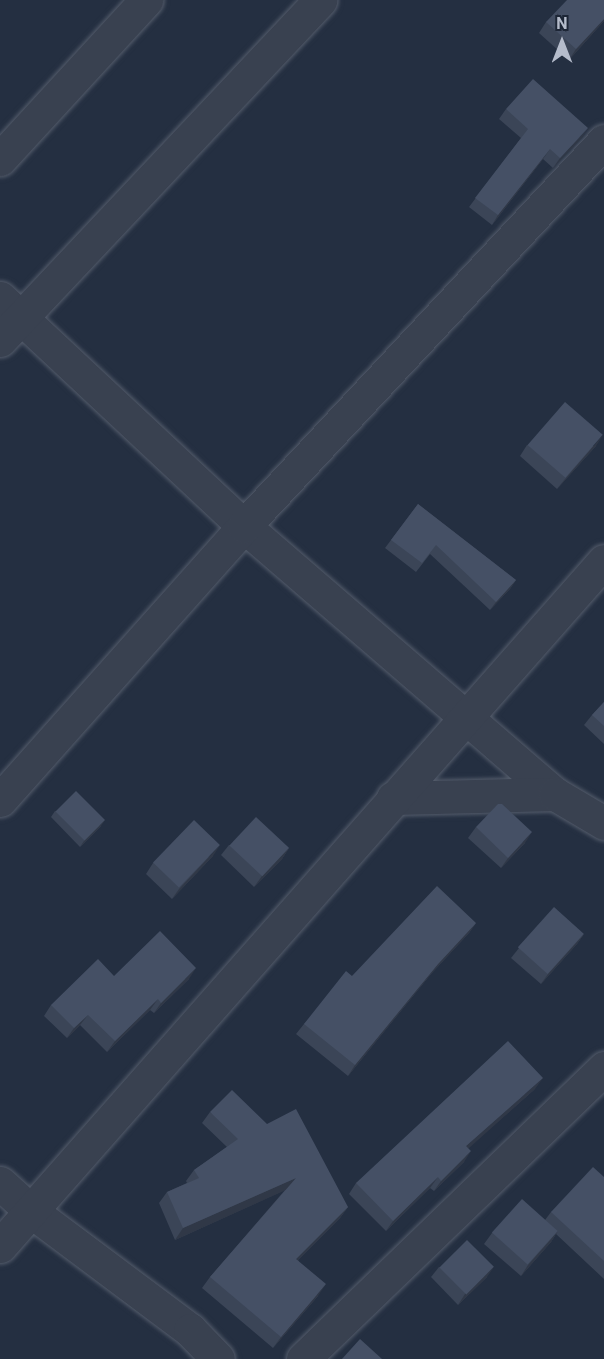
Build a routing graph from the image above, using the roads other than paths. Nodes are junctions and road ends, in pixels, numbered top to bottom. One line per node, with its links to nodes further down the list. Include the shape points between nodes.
1 (146, 0): 4 (street)
2 (320, 0): 5 (street)
3 (604, 141): 7 (street)
4 (0, 159)
5 (11, 307): 6 (street); 7 (street)
6 (0, 340)
7 (244, 526): 9 (street); 12 (street)
8 (604, 561): 9 (street)
9 (466, 720): 10 (street); 11 (street)
10 (555, 794): 11 (street); 13 (street)
11 (393, 798): 16 (street)
12 (0, 800)
13 (604, 823)
14 (604, 1068): 19 (street)
15 (0, 1183): 16 (street)
16 (31, 1210): 17 (street); 18 (street, via 190,1330)
17 (0, 1246)
18 (218, 1359)
19 (303, 1359)

